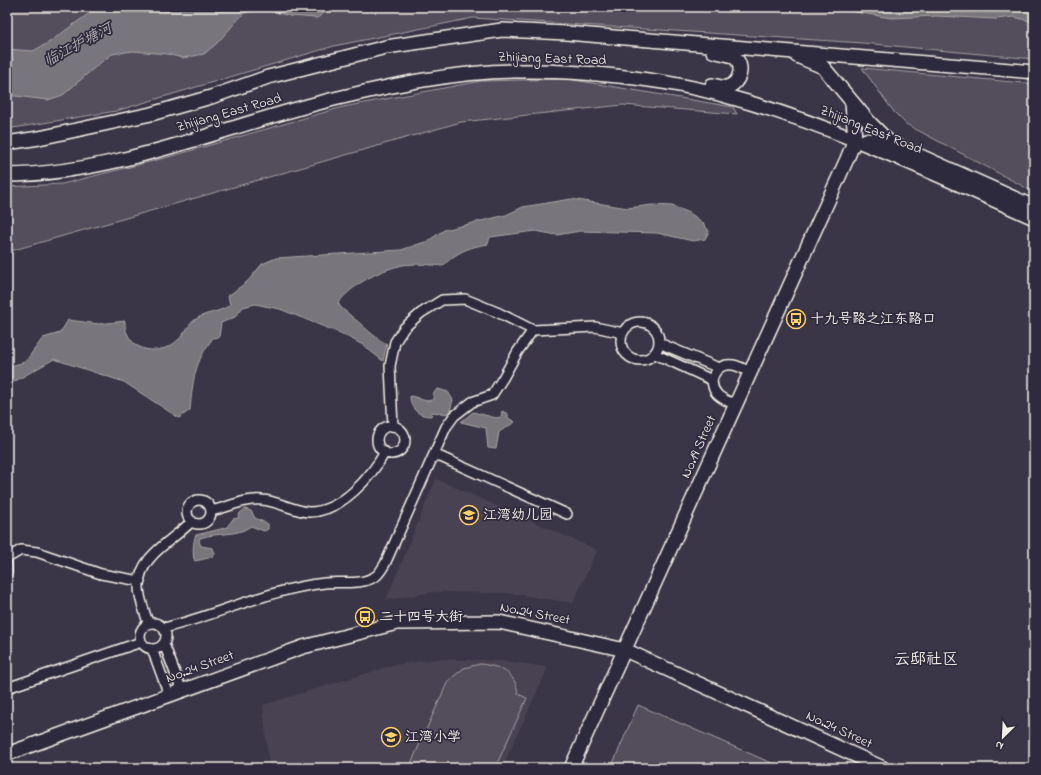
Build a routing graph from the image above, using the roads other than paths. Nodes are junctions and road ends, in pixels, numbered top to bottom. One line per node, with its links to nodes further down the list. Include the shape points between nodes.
1 (689, 43): 2 (main road, Zhijiang East Road); 4 (main road, via 734,57 739,65 739,80 726,88 666,76 643,74); 7 (main road, Zhijiang East Road, via 502,30 455,36 386,47 268,77 151,114)
2 (784, 51): 3 (main road, Zhijiang East Road); 5 (main road, via 822,67)
3 (1034, 72)
4 (632, 78): 6 (main road, Zhijiang East Road, via 725,95); 9 (main road, Zhijiang East Road, via 513,71 431,78 332,100 112,161 37,175)
5 (852, 103): 6 (main road); 8 (main road)
6 (855, 139): 8 (main road); 11 (main road, Zhijiang East Road); 17 (main road, No.19 Street)
7 (7, 142)
8 (889, 142): 10 (main road, Zhijiang East Road)
9 (7, 175)
10 (1034, 207)
11 (1034, 218)
12 (533, 330): 13 (street, via 595,327); 20 (street, via 465,299 442,300 421,313 404,328 395,342 390,366); 22 (street, via 492,395 472,402 454,416)
13 (623, 333): 14 (street, via 632,324 645,323 656,330); 15 (street, via 623,351 632,359 644,360)
14 (659, 343): 15 (street); 16 (street)
15 (655, 354): 18 (street)
16 (719, 368): 17 (street, via 733,365); 18 (street)
17 (751, 373): 19 (main road, No.19 Street)
18 (712, 380): 19 (street, via 712,388 718,396)
19 (736, 405): 35 (main road, No.19 Street)
20 (393, 426): 21 (street, via 384,428 378,436 379,445); 21 (street, via 403,433 404,446 398,452)
21 (385, 452): 23 (street, via 376,468 354,492 333,506 310,512 262,500)
22 (434, 454): 24 (street); 31 (street, via 385,564 376,576 355,583 326,583 288,590)
23 (211, 511): 25 (street, via 209,519 203,524); 25 (street, via 205,502 194,502 188,511)
24 (567, 514)
25 (192, 521): 29 (street, via 151,557 141,571)
26 (7, 558): 29 (street, via 21,550 37,552 101,574)
27 (7, 566): 28 (street)
28 (7, 573)
29 (140, 581): 30 (street, via 139,588)
30 (148, 623): 31 (street, via 157,623); 32 (street, via 140,633)
31 (164, 628): 33 (street, via 167,636)
32 (142, 642): 34 (street); 36 (street)
33 (164, 644): 34 (street); 37 (street)
34 (152, 649): 38 (street)
35 (625, 650): 37 (main road, No.24 Street, via 500,622 397,623 303,646); 40 (main road, No.19 Street); 41 (main road, No.24 Street)
36 (7, 688)
37 (182, 691): 38 (main road, No.24 Street)
38 (169, 695): 39 (main road, No.24 Street)
39 (7, 754)
40 (571, 768)
41 (883, 768)

